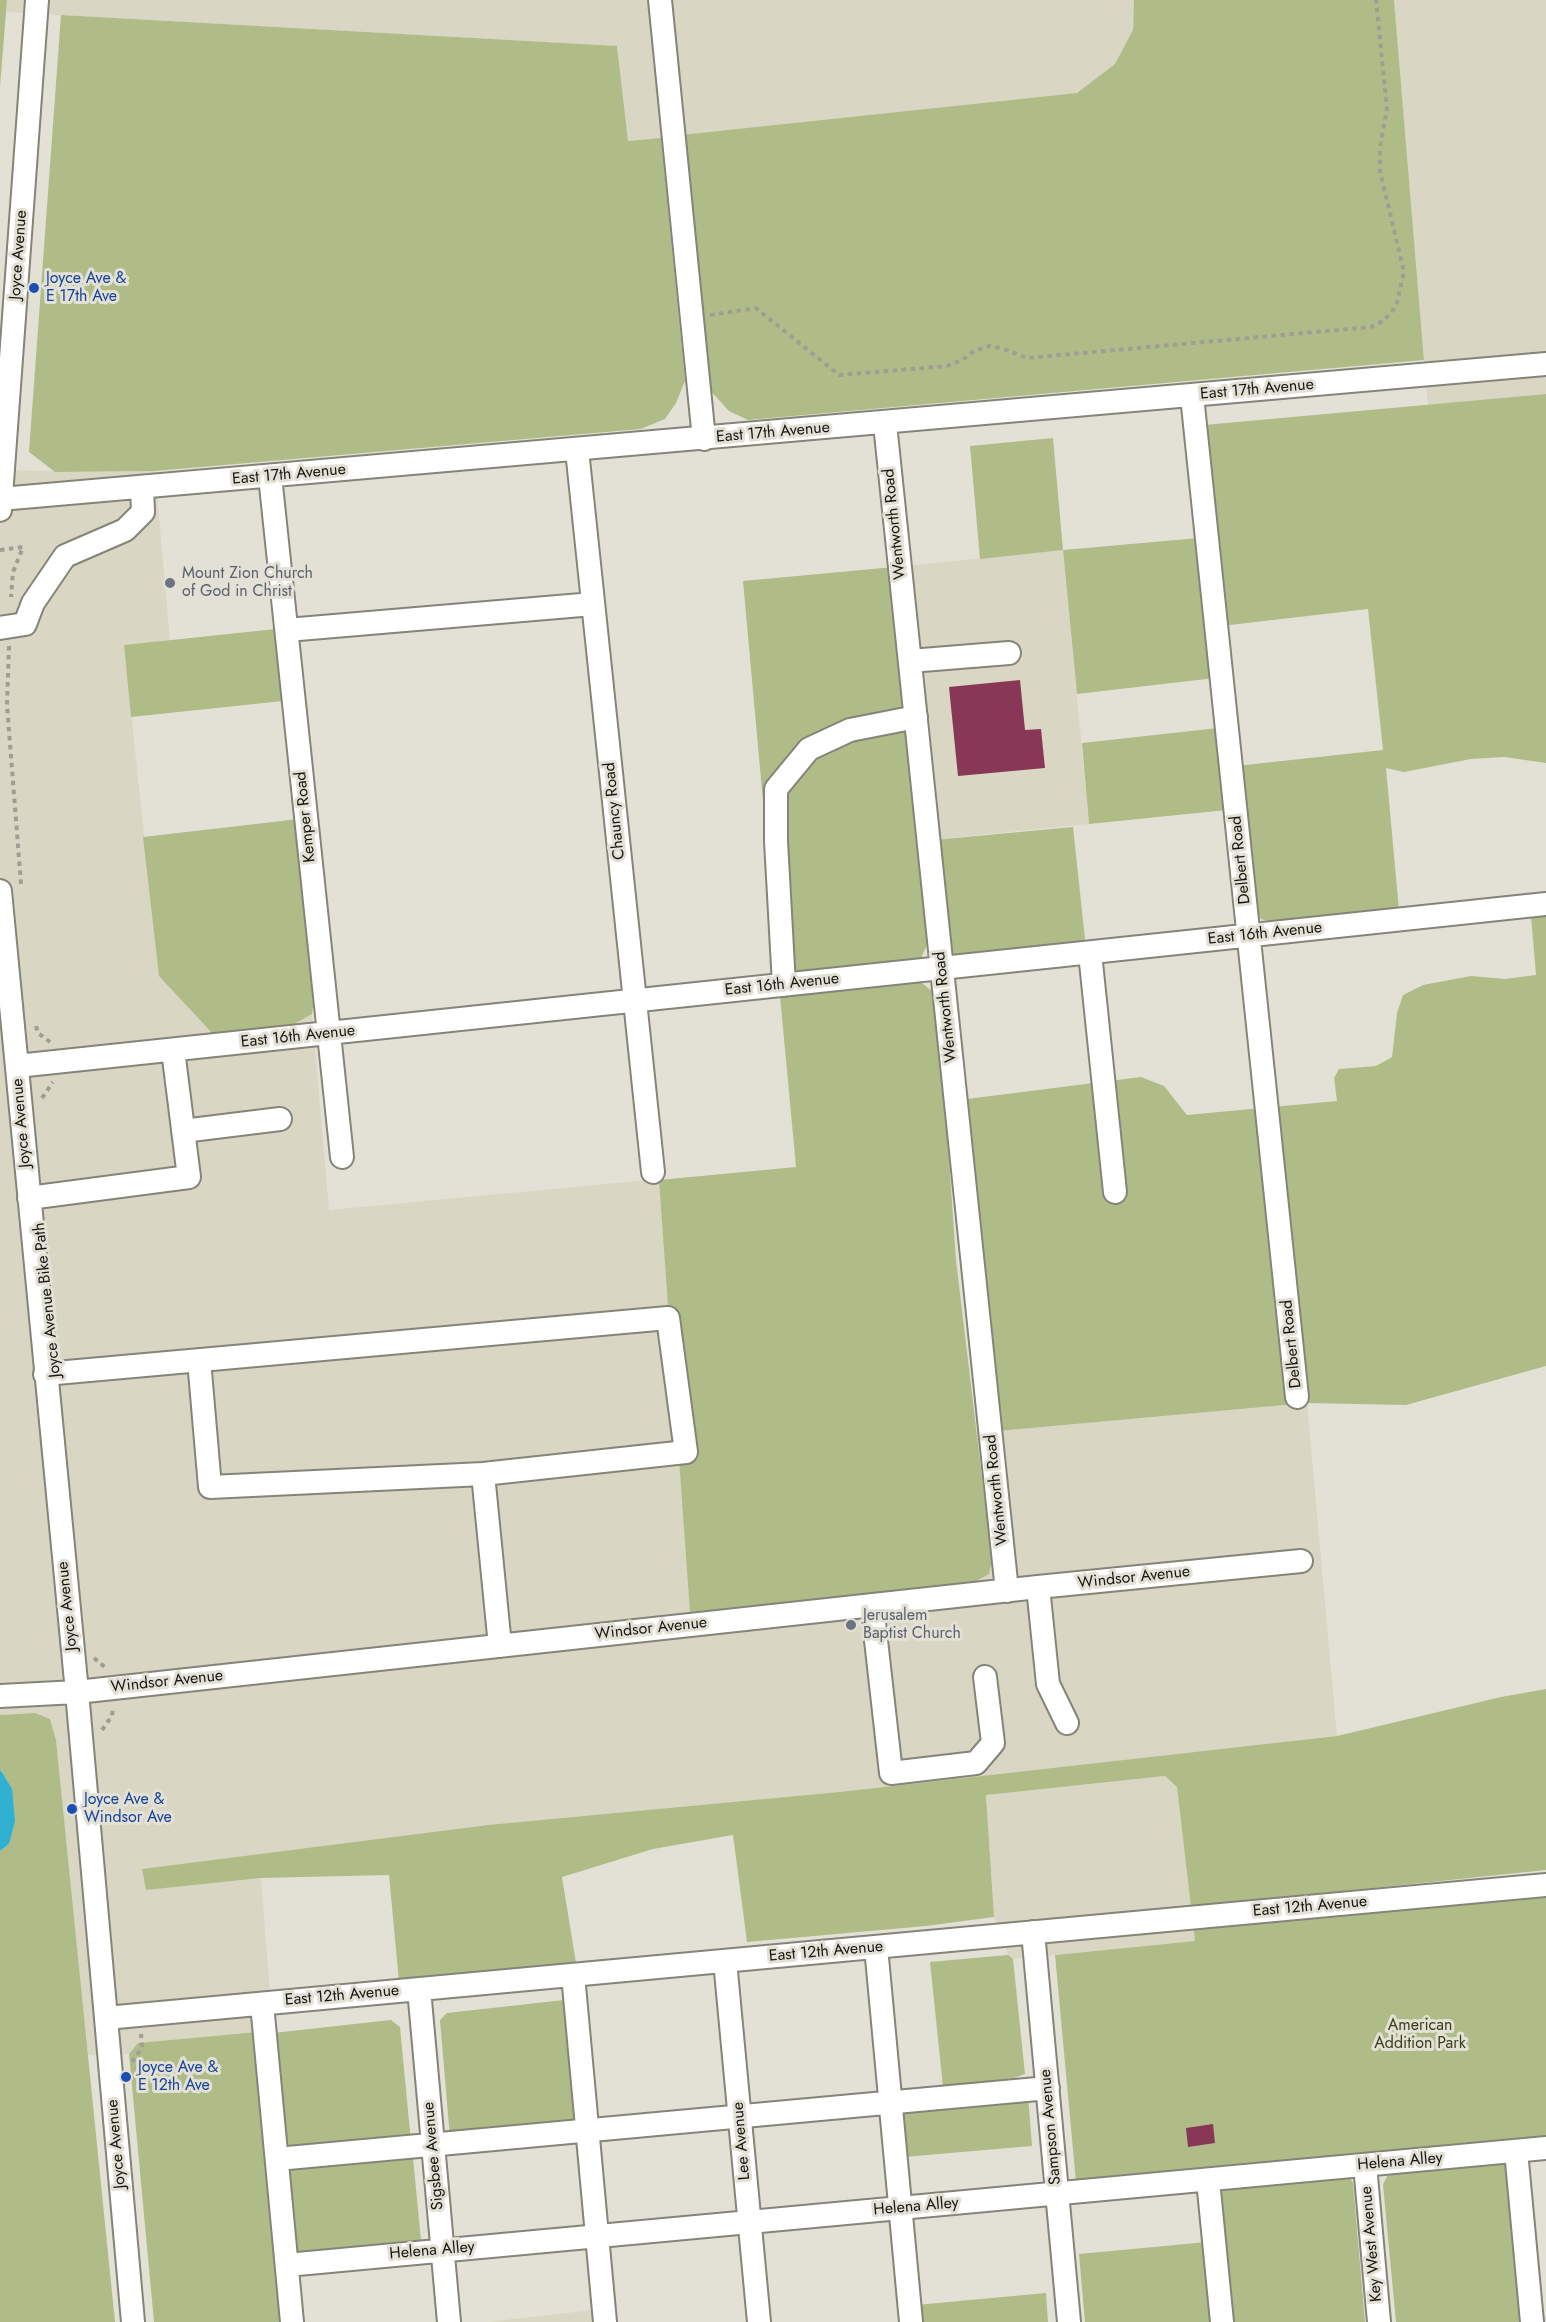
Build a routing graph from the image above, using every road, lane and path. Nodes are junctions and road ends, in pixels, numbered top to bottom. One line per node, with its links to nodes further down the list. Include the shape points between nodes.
1 (38, 0): 12 (street, Joyce Avenue)
2 (660, 0): 4 (street)
3 (1376, 0): 4 (path, via 1387,109 1380,171 1404,272 1396,307 1371,327 1027,358 989,346 947,366 839,375 756,308)
4 (692, 318): 8 (street)
5 (1546, 364): 6 (street, East 17th Avenue)
6 (1192, 396): 7 (street, East 17th Avenue); 22 (street, Delbert Road)
7 (885, 424): 8 (street, East 17th Avenue); 18 (street, Wentworth Road)
8 (704, 439): 9 (street, East 17th Avenue)
9 (577, 450): 10 (street, East 17th Avenue); 14 (street, Chauncy Road)
10 (270, 476): 11 (street, East 17th Avenue); 16 (street, Kemper Road)
11 (142, 487): 12 (street, East 17th Avenue); 15 (street, via 143,512 125,530 64,556 33,603 25,624)
12 (0, 503)
13 (0, 550): 15 (path, via 22,548 13,572)
14 (593, 604): 16 (street); 26 (street, Chauncy Road)
15 (5, 627): 20 (path)
16 (287, 630): 28 (street, Kemper Road)
17 (1008, 653): 18 (street)
18 (910, 661): 19 (street, Wentworth Road)
19 (915, 717): 24 (street, Wentworth Road); 25 (street, via 850,729 809,750 776,789)
20 (11, 889): 31 (street, Joyce Avenue)
21 (1546, 904): 22 (street, East 16th Avenue)
22 (1249, 936): 23 (street, East 16th Avenue); 41 (street, Delbert Road)
23 (1090, 953): 24 (street, East 16th Avenue); 37 (street)
24 (942, 968): 25 (street, East 16th Avenue); 45 (street, Wentworth Road)
25 (784, 985): 26 (street, East 16th Avenue)
26 (635, 1001): 28 (street, East 16th Avenue); 36 (street, Chauncy Road)
27 (33, 1018): 30 (path, via 38,1033 50,1041)
28 (329, 1034): 29 (street, East 16th Avenue); 35 (street, Kemper Road)
29 (173, 1050): 30 (street, East 16th Avenue); 34 (street)
30 (51, 1063): 31 (street, East 16th Avenue); 32 (path, via 53,1082)
31 (17, 1066): 38 (street, Joyce Avenue)
32 (41, 1100)
33 (280, 1119): 34 (street)
34 (183, 1131): 38 (street, via 189,1177)
35 (342, 1157)
36 (653, 1173)
37 (1114, 1192)
38 (29, 1198): 40 (street, Joyce Avenue)
39 (199, 1360): 40 (street); 42 (street, via 210,1487); 42 (street, via 668,1318 686,1452)
40 (45, 1374): 51 (street, Joyce Avenue)
41 (1297, 1397)
42 (483, 1474): 48 (street)
43 (1301, 1561): 44 (street, Windsor Avenue)
44 (1038, 1587): 45 (street, Windsor Avenue); 53 (street, via 1048,1684)
45 (1007, 1591): 46 (street, Windsor Avenue)
46 (872, 1605): 48 (street, Windsor Avenue); 49 (street, via 891,1773 976,1763 993,1743)
47 (93, 1646): 50 (path, via 94,1658 109,1670)
48 (500, 1646): 50 (street, Windsor Avenue)
49 (985, 1677)
50 (113, 1688): 51 (street, Windsor Avenue); 54 (path, via 112,1716 102,1730)
51 (76, 1692): 52 (street, Windsor Avenue); 63 (street, Joyce Avenue)
52 (0, 1696)
53 (1067, 1723)
54 (103, 1741)
55 (1546, 1885): 56 (street, East 12th Avenue)
56 (1033, 1932): 57 (street, East 12th Avenue); 65 (street, Sampson Avenue)
57 (876, 1947): 58 (street, East 12th Avenue); 66 (street)
58 (725, 1961): 59 (street, East 12th Avenue); 67 (street, Lee Avenue)
59 (573, 1975): 60 (street, East 12th Avenue); 68 (street)
60 (419, 1989): 61 (street, East 12th Avenue); 69 (street, Sigsbee Avenue)
61 (262, 2004): 62 (street, East 12th Avenue); 72 (street)
62 (140, 2015): 63 (street, East 12th Avenue); 64 (path, via 142,2048)
63 (106, 2018): 81 (street, Joyce Avenue)
64 (130, 2064)
65 (1048, 2088): 66 (street); 75 (street, Sampson Avenue)
66 (891, 2103): 67 (street); 76 (street)
67 (740, 2116): 68 (street); 77 (street, Lee Avenue)
68 (587, 2131): 69 (street); 78 (street)
69 (433, 2145): 72 (street); 79 (street, Sigsbee Avenue)
70 (1546, 2148): 71 (street, Helena Alley)
71 (1516, 2151): 73 (street, Helena Alley); 90 (street)
72 (277, 2159): 80 (street)
73 (1365, 2165): 74 (street, Helena Alley); 89 (street, Key West Avenue)
74 (1208, 2180): 75 (street, Helena Alley); 88 (street)
75 (1058, 2194): 76 (street, Helena Alley); 87 (street, Sampson Avenue)
76 (900, 2208): 77 (street, Helena Alley); 86 (street)
77 (749, 2222): 78 (street, Helena Alley); 85 (street, Lee Avenue)
78 (597, 2236): 79 (street, Helena Alley); 84 (street)
79 (442, 2251): 80 (street, Helena Alley); 83 (street, Sigsbee Avenue)
80 (287, 2265): 82 (street)
81 (133, 2322)
82 (292, 2322)
83 (449, 2322)
84 (605, 2322)
85 (759, 2322)
86 (911, 2322)
87 (1069, 2322)
88 (1222, 2322)
89 (1379, 2322)
90 (1532, 2322)

